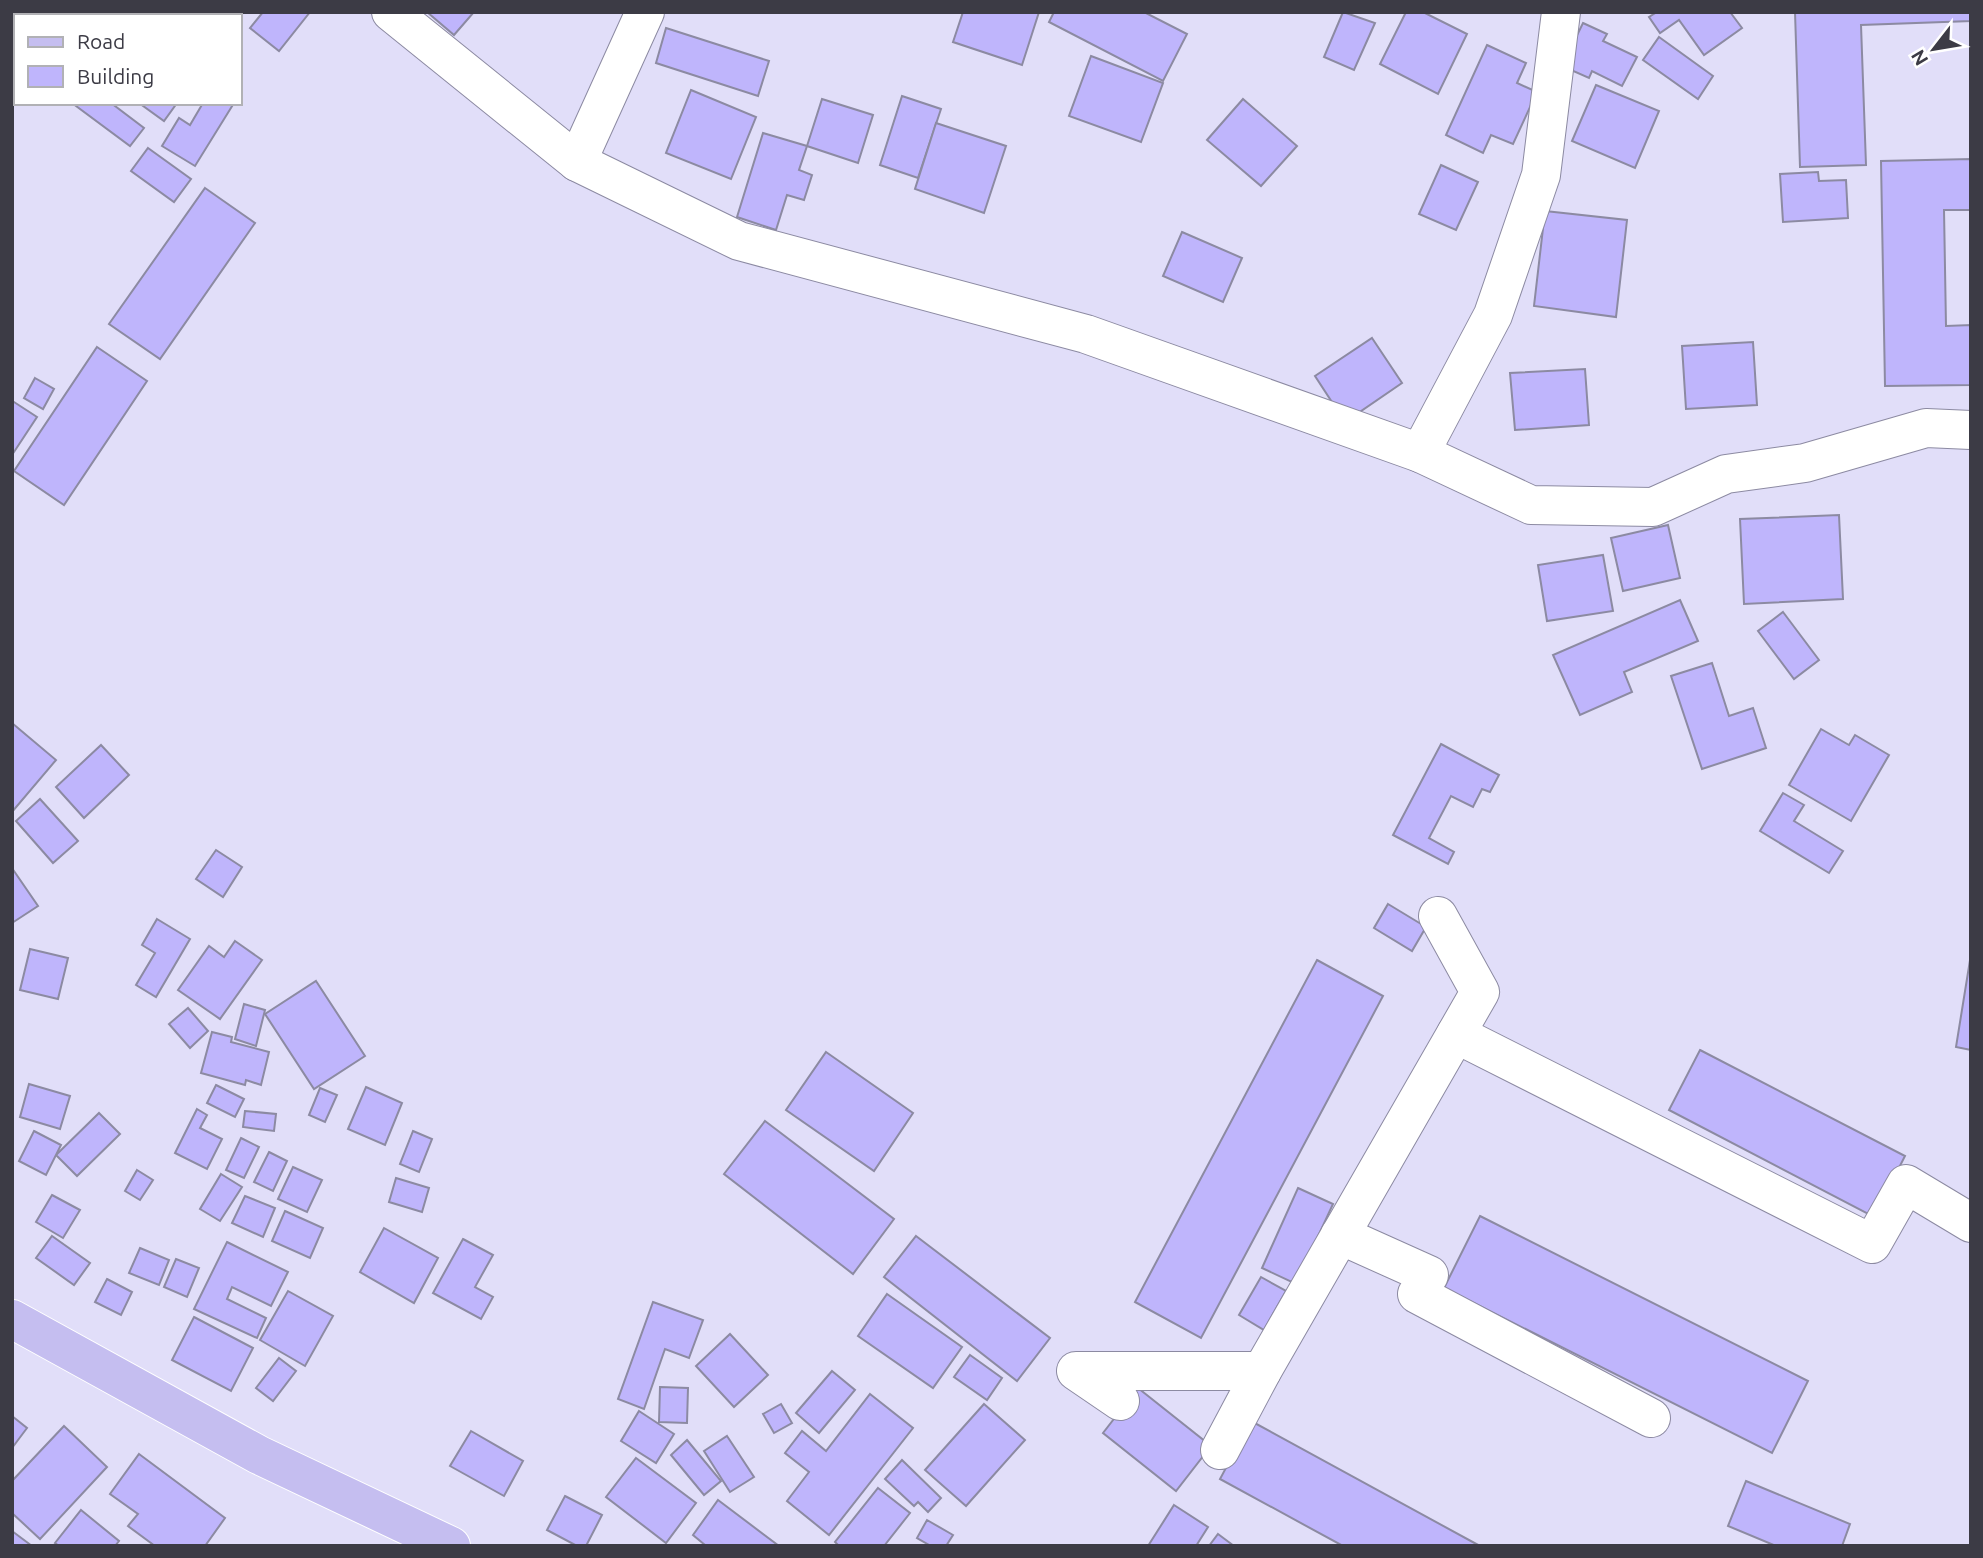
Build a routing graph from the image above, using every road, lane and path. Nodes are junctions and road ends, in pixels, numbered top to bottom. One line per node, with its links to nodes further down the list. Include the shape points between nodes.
1 (391, 12): 4 (street)
2 (645, 12): 4 (street)
3 (1561, 12): 6 (street, via 1541,175 1493,315)
4 (578, 162): 6 (street, via 739,241 1086,334)
5 (1971, 430): 6 (street, via 1926,428 1805,463 1726,474 1653,507 1531,505)
6 (1420, 453)
7 (1438, 916): 8 (street, via 1480,992)
8 (1456, 1034): 9 (street, via 1872,1244 1906,1184); 10 (street)
9 (1971, 1223)
10 (1340, 1235): 12 (street); 14 (street, via 1429,1275 1417,1294)
11 (12, 1319): 16 (main road, via 259,1455)
12 (1262, 1371): 13 (street, via 1076,1371); 15 (street)
13 (1120, 1401)
14 (1651, 1418)
15 (1220, 1450)
16 (451, 1546)

